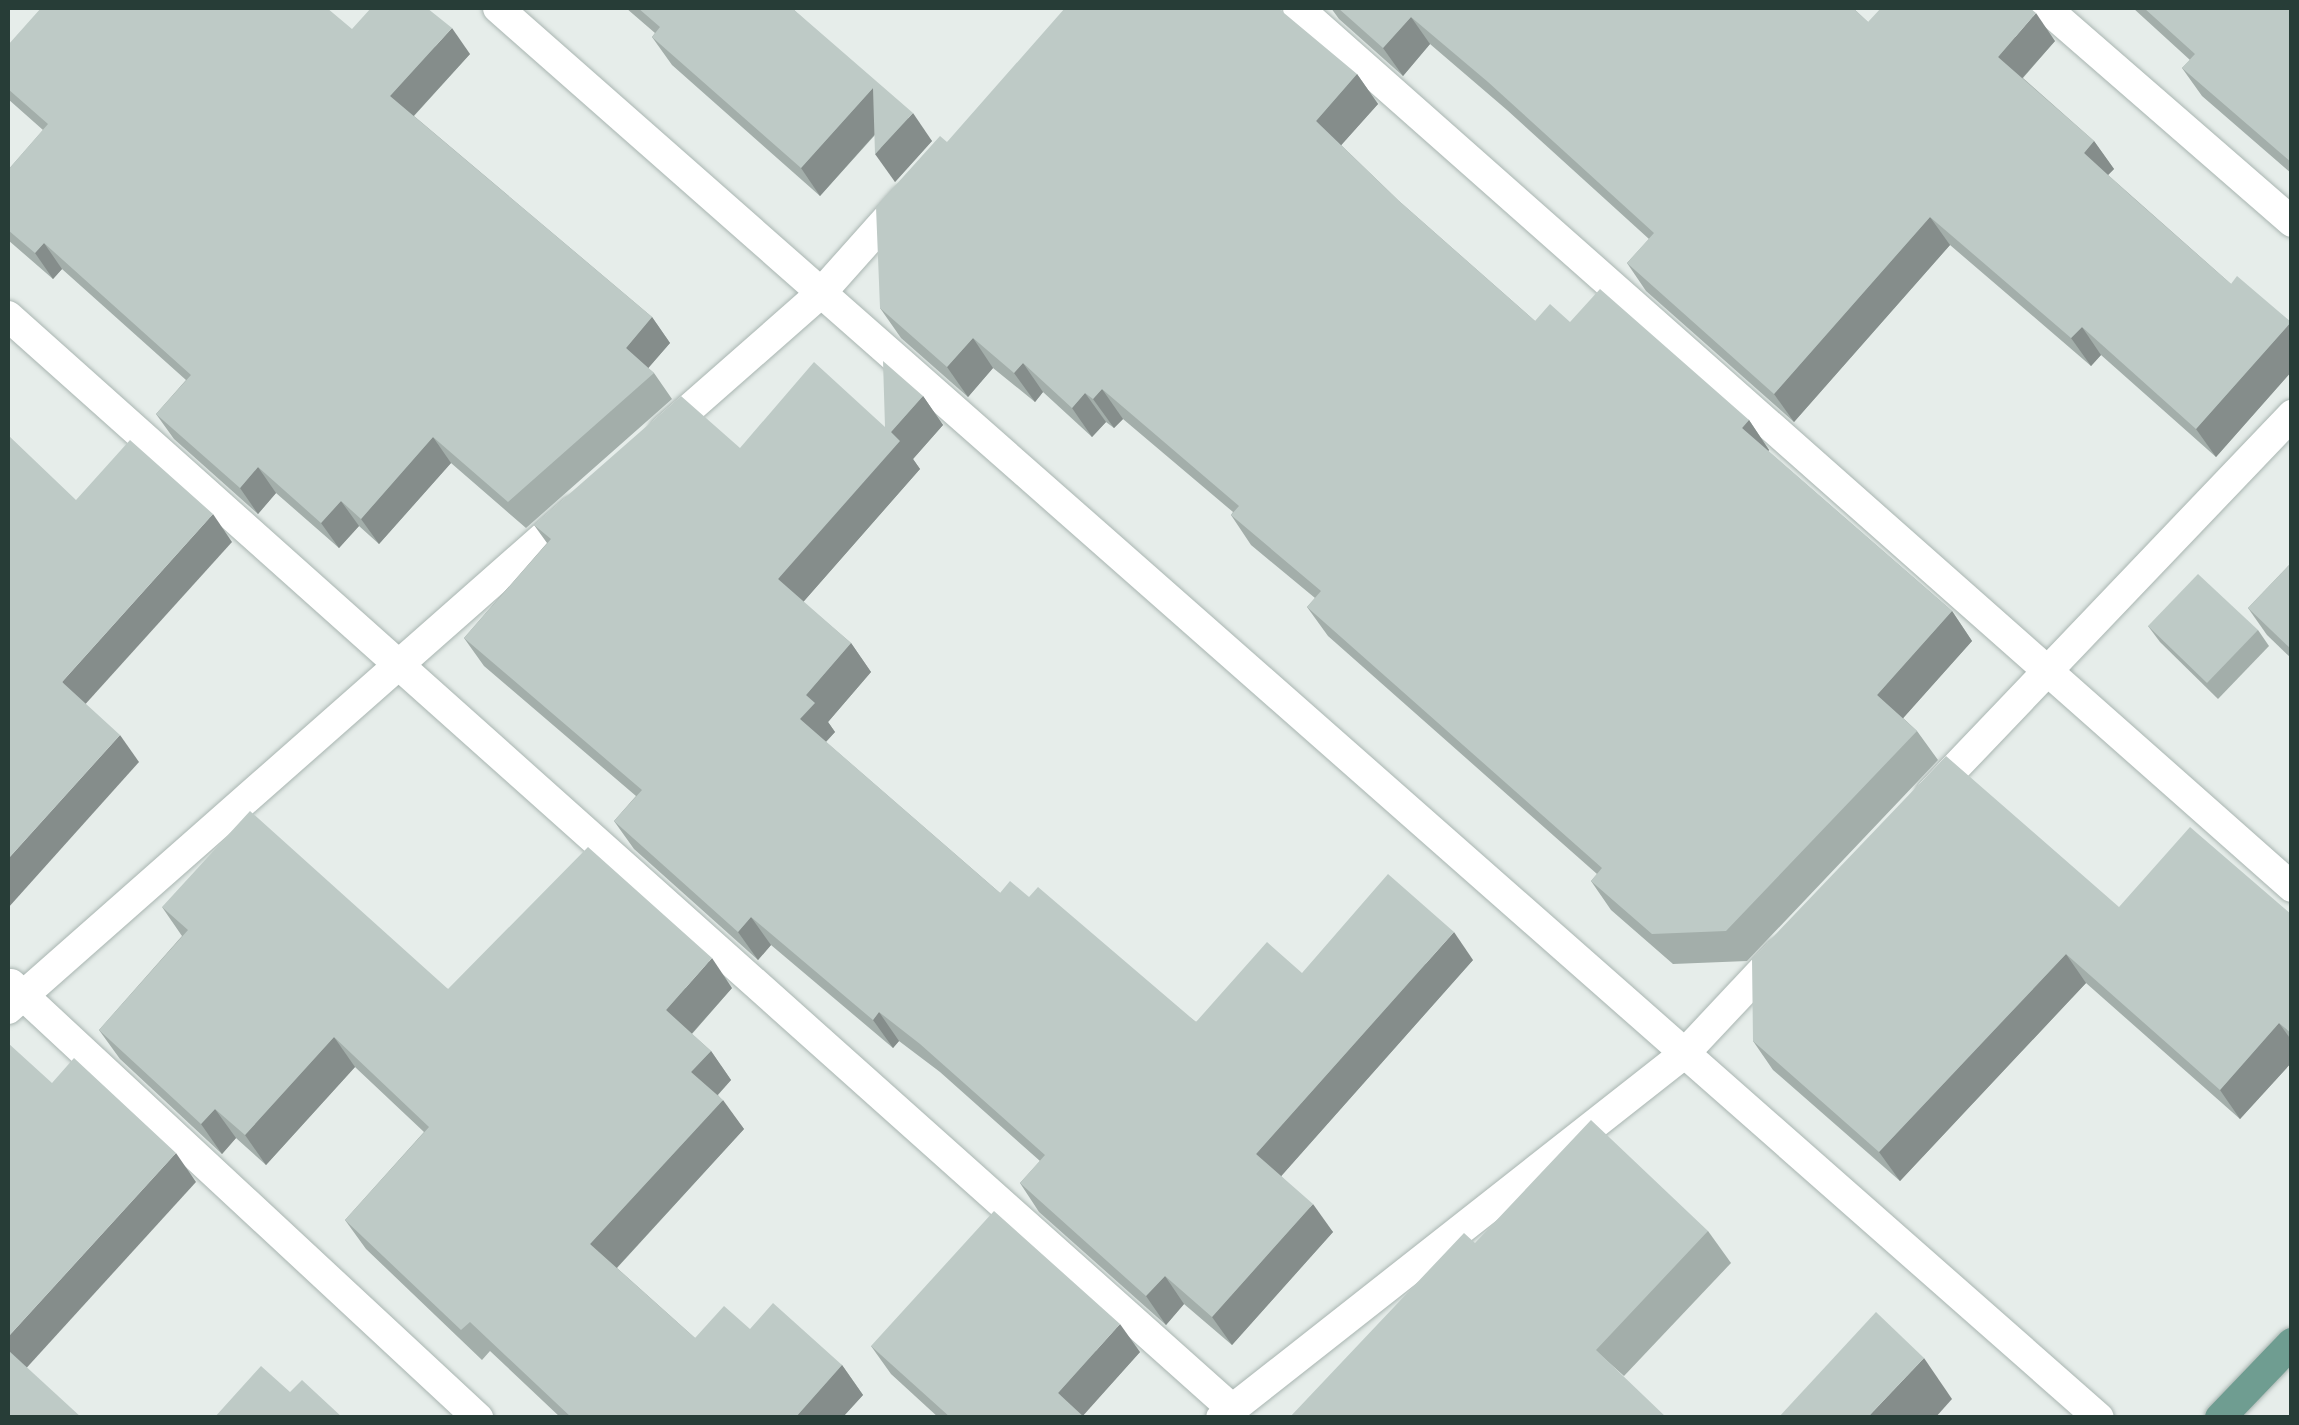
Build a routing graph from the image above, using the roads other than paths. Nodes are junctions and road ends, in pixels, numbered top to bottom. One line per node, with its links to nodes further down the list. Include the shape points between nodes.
1 (498, 8): 6 (street)
2 (1298, 8): 12 (street)
3 (2046, 8): 5 (street)
4 (923, 179): 6 (street)
5 (2292, 222)
6 (822, 293): 9 (street); 17 (street)
7 (8, 316): 11 (street)
8 (2292, 415): 12 (street)
9 (646, 447)
10 (602, 485): 11 (street)
11 (398, 664): 16 (street); 19 (street)
12 (2048, 670): 13 (street); 14 (street)
13 (1914, 812)
14 (2292, 887)
15 (1806, 925): 17 (street)
16 (13, 995): 20 (street)
17 (1685, 1053): 19 (street); 21 (street)
18 (2292, 1343): 22 (main road)
19 (1226, 1412)
20 (478, 1418)
21 (2099, 1418)
22 (2220, 1418)

